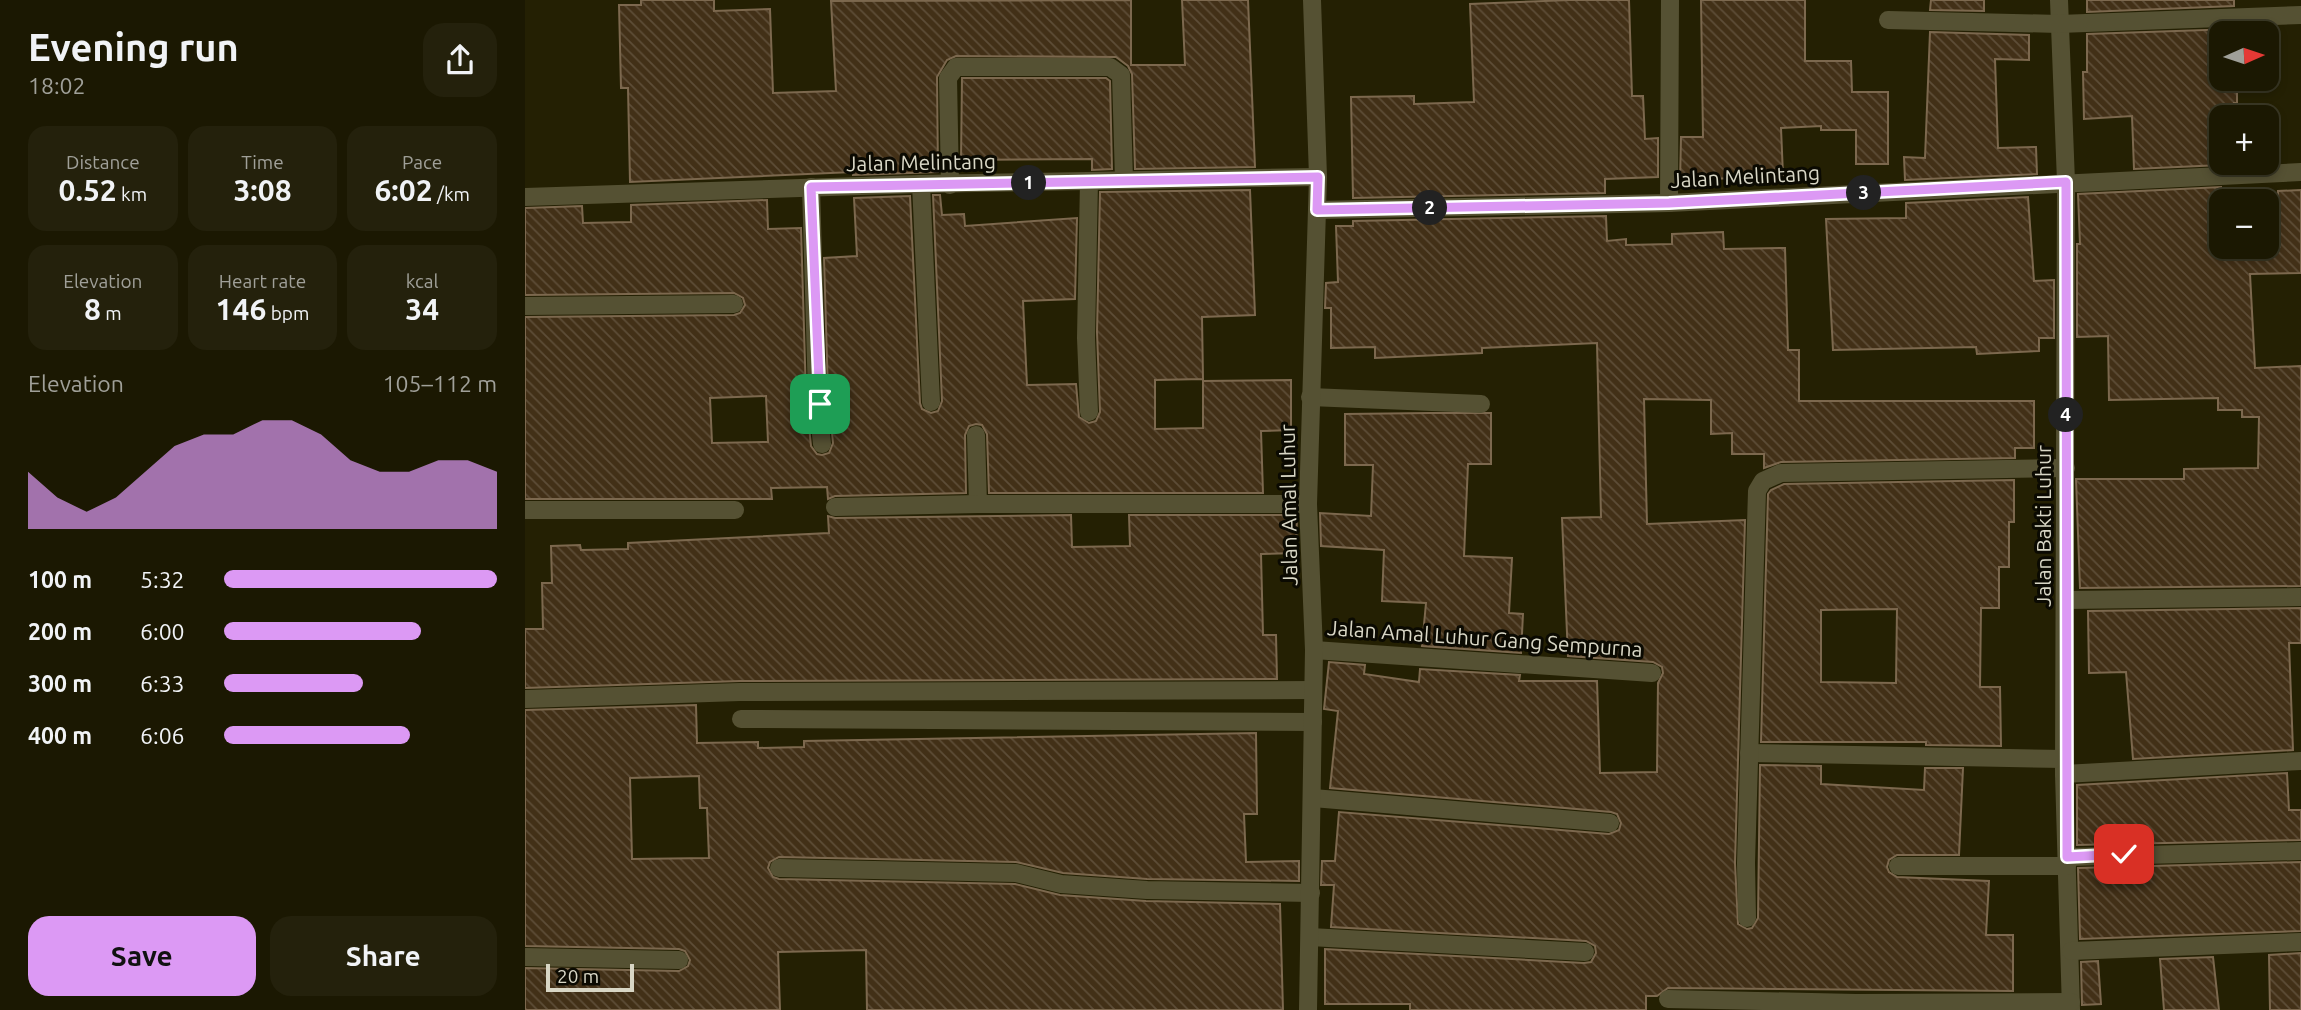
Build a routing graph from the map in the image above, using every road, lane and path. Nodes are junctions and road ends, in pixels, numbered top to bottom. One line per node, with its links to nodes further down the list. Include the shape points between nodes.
1 (1313, 0): 8 (street, Jalan Amal Luhur)
2 (1669, 0): 16 (street)
3 (2059, 0): 6 (street, Jalan Bakti Luhur)
4 (2301, 15): 6 (street)
5 (1888, 20): 6 (street)
6 (2059, 24): 11 (street, Jalan Bakti Luhur)
7 (2301, 172): 11 (street, Jalan Melintang)
8 (1318, 177): 9 (street, Jalan Melintang); 17 (street, Jalan Amal Luhur)
9 (1124, 180): 10 (street, Jalan Melintang); 13 (street, via 1121,75 1116,70 956,67 948,78)
10 (1089, 181): 13 (street, Jalan Melintang); 23 (street)
11 (2066, 182): 16 (street, Jalan Melintang); 26 (street, Jalan Bakti Luhur)
12 (921, 184): 13 (street, Jalan Melintang); 14 (street, Jalan Melintang); 21 (street)
13 (950, 185)
14 (811, 187): 15 (street, Jalan Melintang); 25 (street)
15 (525, 198)
16 (1669, 203): 17 (street, Jalan Melintang)
17 (1317, 210): 20 (street, Jalan Amal Luhur)
18 (734, 304): 19 (street)
19 (525, 306)
20 (1310, 397): 22 (street); 28 (street, Jalan Amal Luhur)
21 (932, 402)
22 (1481, 404)
23 (1089, 412)
24 (976, 435): 27 (street)
25 (822, 444)
26 (2066, 468): 33 (street, Jalan Bakti Luhur); 40 (street, via 1781,473 1763,481 1757,491)
27 (978, 504): 28 (street); 29 (street)
28 (1308, 504): 34 (street, Jalan Amal Luhur)
29 (835, 508)
30 (525, 510): 31 (street)
31 (734, 510)
32 (2301, 597): 33 (street)
33 (2067, 600): 42 (street, Jalan Bakti Luhur)
34 (1314, 650): 35 (street, Jalan Amal Luhur Gang Sempurna); 36 (street, Jalan Amal Luhur)
35 (1652, 673)
36 (1313, 690): 37 (street, via 740,692); 39 (street, Jalan Amal Luhur)
37 (525, 699)
38 (741, 719): 39 (street)
39 (1313, 722): 43 (street, Jalan Amal Luhur)
40 (1749, 752): 42 (street); 50 (street)
41 (2301, 761): 42 (street)
42 (2064, 767): 46 (street, Jalan Bakti Luhur)
43 (1313, 798): 44 (street); 49 (street, Jalan Amal Luhur)
44 (1610, 823)
45 (2301, 851): 46 (street)
46 (2067, 861): 47 (street); 53 (street, Jalan Bakti Luhur)
47 (1898, 866)
48 (779, 868): 49 (street, via 1016,873 1061,884 1147,890)
49 (1311, 893): 51 (street, Jalan Amal Luhur)
50 (1747, 918)
51 (1310, 937): 54 (street); 60 (street, Jalan Amal Luhur)
52 (2301, 942): 53 (street)
53 (2071, 951): 59 (street, Jalan Bakti Luhur)
54 (1585, 952)
55 (525, 957): 56 (street)
56 (679, 960)
57 (1668, 999): 58 (street)
58 (1717, 1005): 59 (street)
59 (2071, 1006)
60 (1308, 1010)

